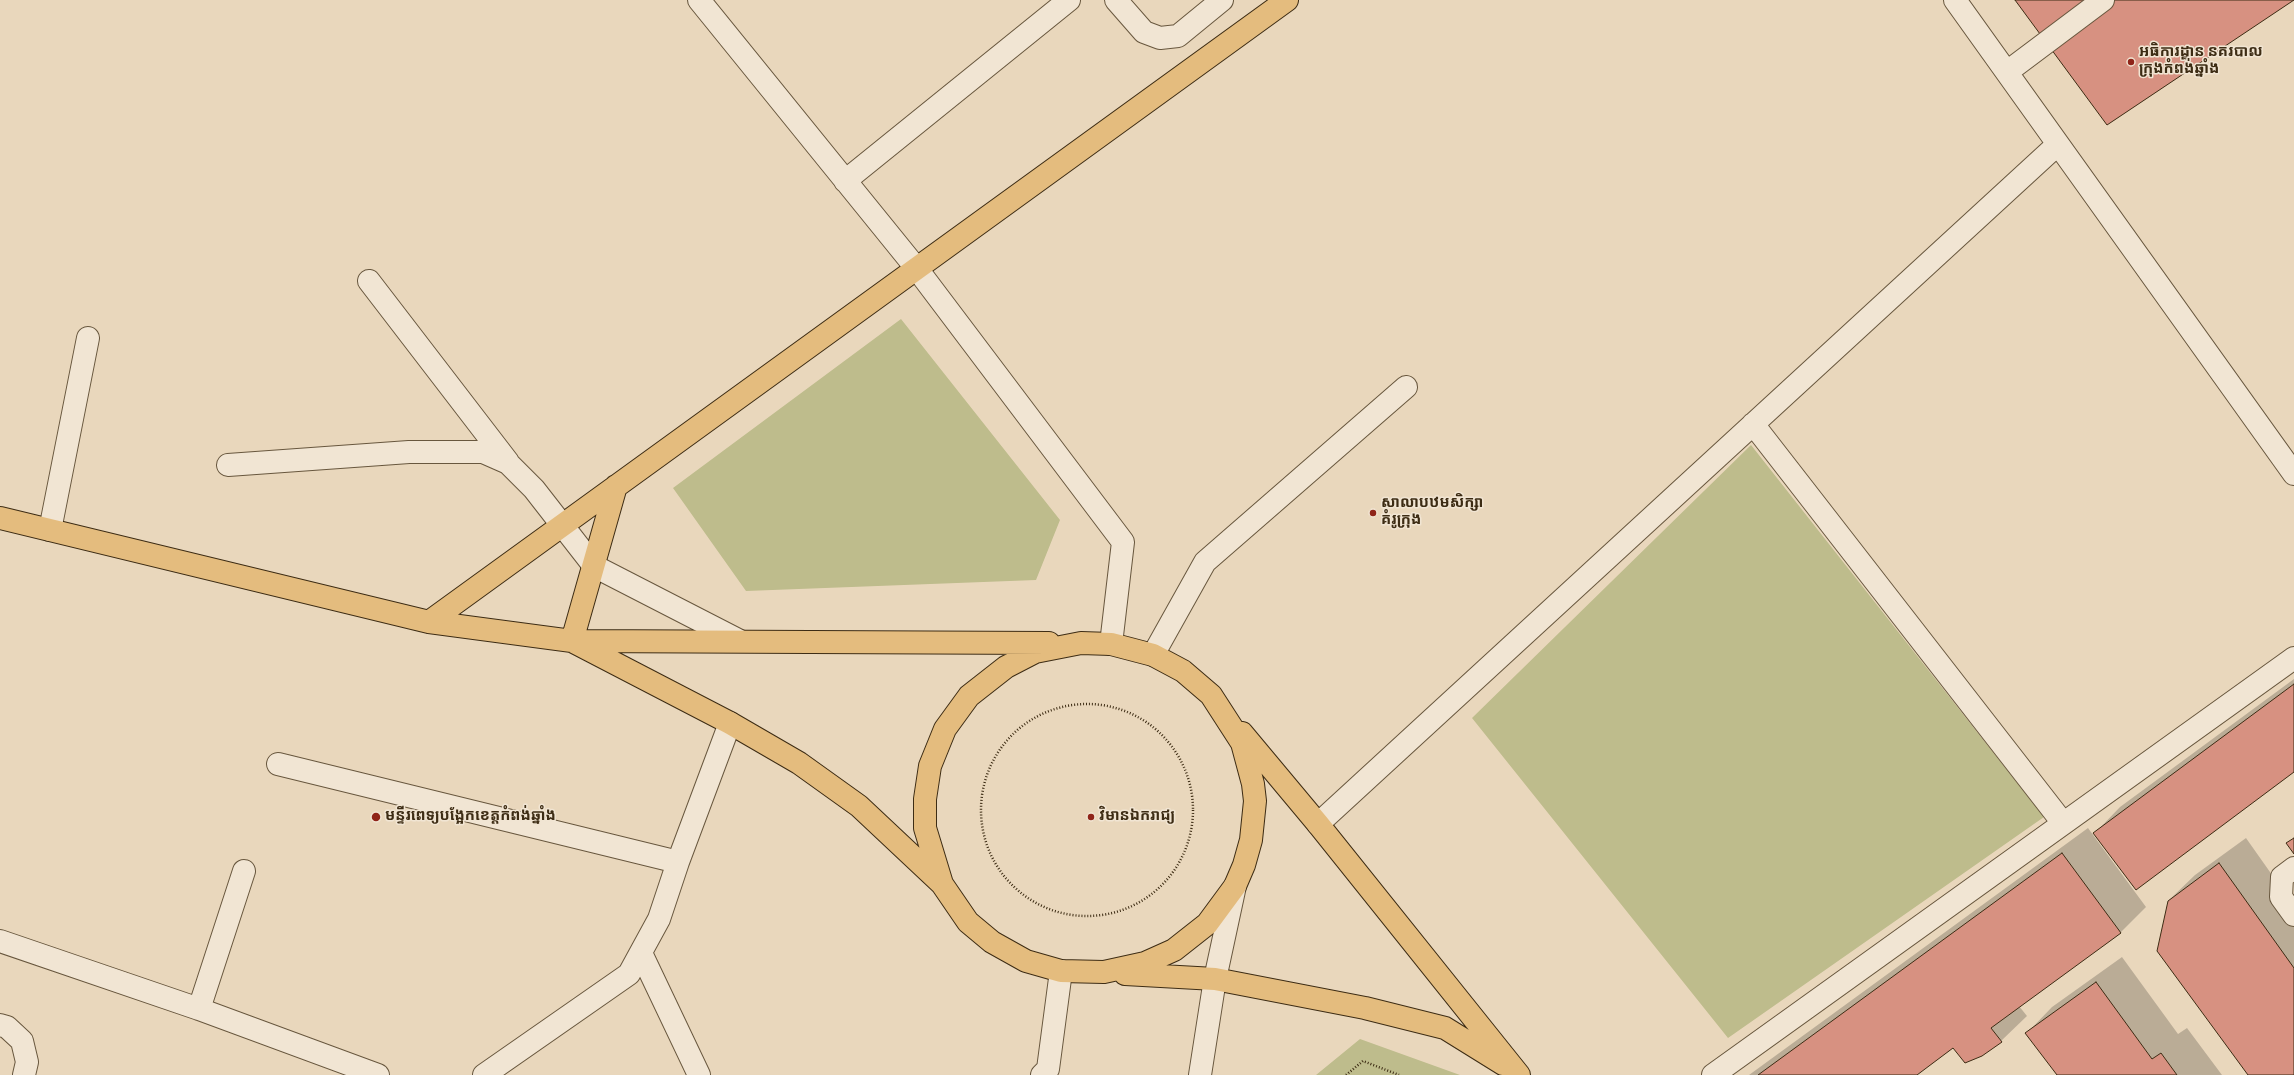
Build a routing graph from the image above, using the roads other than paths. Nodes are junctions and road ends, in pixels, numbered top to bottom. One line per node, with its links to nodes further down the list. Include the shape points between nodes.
1 (698, 0): 10 (street)
2 (1068, 0): 10 (street)
3 (1116, 0): 4 (street, via 1144,32 1160,38 1178,36)
4 (1222, 0)
5 (1287, 0): 11 (main road)
6 (1955, 0): 8 (street)
7 (2103, 0): 8 (street)
8 (2007, 72): 9 (street)
9 (2057, 145): 15 (street); 18 (street)
10 (845, 181): 11 (street)
11 (916, 269): 19 (main road); 28 (street, via 1123,542)
12 (369, 281): 16 (street)
13 (88, 338): 22 (street)
14 (1406, 387): 29 (street, via 1205,562)
15 (1753, 424): 34 (street); 35 (street)
16 (508, 463): 17 (street, via 483,452 410,452); 21 (street, via 534,489)
17 (228, 465)
18 (2294, 474)
19 (616, 486): 21 (main road); 23 (main road)
20 (0, 518): 22 (main road)
21 (561, 526): 23 (street); 24 (main road)
22 (50, 530): 24 (main road)
23 (594, 566): 25 (main road); 26 (street)
24 (429, 622): 25 (main road)
25 (572, 641): 26 (main road); 32 (main road)
26 (740, 641): 27 (main road)
27 (1081, 643): 28 (main road); 39 (main road, via 1035,652 1006,666 969,696 945,729 930,766 925,798 925,828)
28 (1111, 644): 29 (main road)
29 (1153, 655): 31 (main road, via 1183,671)
30 (2294, 658): 34 (street)
31 (1211, 695): 35 (main road); 40 (main road, via 1242,744 1253,784 1251,840)
32 (730, 723): 36 (street); 39 (main road, via 799,763 859,806)
33 (278, 764): 36 (street)
34 (2063, 823): 56 (street)
35 (1318, 824): 50 (main road)
36 (678, 862): 43 (street, via 659,919)
37 (2294, 868): 41 (street, via 2282,877 2281,897)
38 (244, 870): 47 (street)
39 (942, 884): 44 (main road, via 968,922 992,942 1026,961)
40 (1235, 886): 45 (main road, via 1207,924 1174,950 1145,964); 46 (street)
41 (2294, 915)
42 (0, 941): 47 (street)
43 (641, 952): 53 (street, via 629,974); 54 (street)
44 (1062, 971): 45 (main road); 49 (street)
45 (1104, 972): 46 (main road)
46 (1215, 979): 50 (main road, via 1365,1008 1444,1028); 55 (street)
47 (199, 1009): 52 (street)
48 (0, 1025): 51 (street, via 7,1027 22,1041 27,1062)
49 (1048, 1073)
50 (1518, 1074)
51 (24, 1075)
52 (378, 1075)
53 (484, 1075)
54 (699, 1075)
55 (1200, 1075)
56 (1713, 1075)

